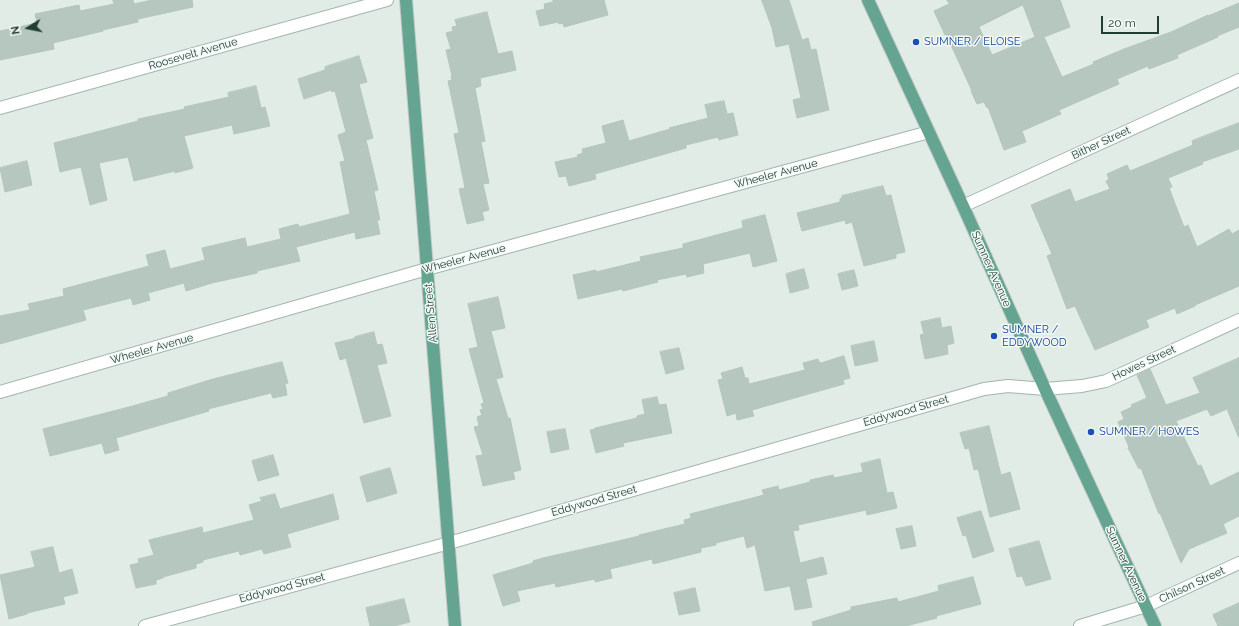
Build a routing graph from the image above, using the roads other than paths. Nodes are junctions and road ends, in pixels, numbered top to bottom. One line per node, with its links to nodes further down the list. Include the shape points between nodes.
1 (387, 0): 5 (street, Roosevelt Avenue)
2 (406, 0): 8 (main road, Allen Street)
3 (872, 1): 6 (main road, Sumner Avenue)
4 (1239, 80): 7 (street, Bither Street)
5 (0, 108)
6 (929, 132): 7 (main road, Sumner Avenue); 8 (street, Wheeler Avenue)
7 (963, 206): 10 (main road, Sumner Avenue)
8 (427, 270): 11 (street, Wheeler Avenue); 12 (main road, Allen Street)
9 (1239, 320): 10 (street, Howes Street, via 1106,381)
10 (1045, 389): 12 (street, Eddywood Street, via 1008,386 984,389); 14 (main road, Sumner Avenue)
11 (0, 392)
12 (449, 543): 15 (street, Eddywood Street); 16 (main road, Allen Street)
13 (1239, 563): 14 (street, Chilson Street)
14 (1146, 606): 17 (street, Chilson Street); 18 (main road, Sumner Avenue)
15 (145, 626)
16 (456, 626)
17 (1080, 626)
18 (1155, 626)

